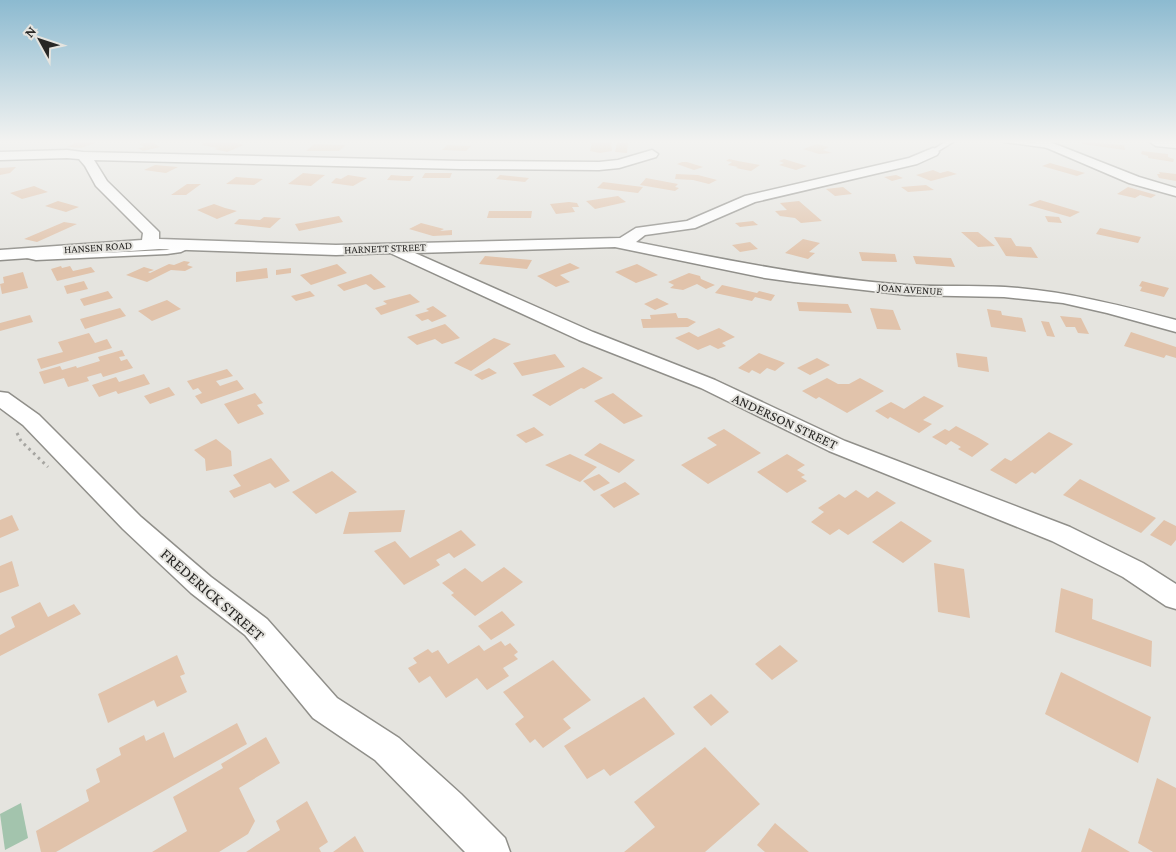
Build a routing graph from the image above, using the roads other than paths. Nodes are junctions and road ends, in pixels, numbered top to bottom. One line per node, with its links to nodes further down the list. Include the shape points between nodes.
1 (100, 182): 6 (street, HANSEN ROAD, via 151,232 152,239)
2 (824, 182): 5 (street, via 750,199 690,225 641,232)
3 (1140, 182): 4 (street)
4 (1176, 192)
5 (624, 243): 8 (street, HARNETT STREET); 9 (street, HARNETT STREET)
6 (147, 244): 7 (street, HARNETT STREET); 10 (street, HANSEN ROAD)
7 (190, 244): 9 (street, HARNETT STREET, via 324,250); 10 (lane, via 167,252 36,258)
8 (644, 247): 12 (street, JOAN AVENUE, via 787,276 907,290 1004,292 1063,298)
9 (391, 248): 14 (street, ANDERSON STREET, via 586,336 699,380 837,446 1061,534 1133,570)
10 (29, 252): 11 (street, HANSEN ROAD)
11 (0, 255)
12 (1176, 326)
13 (0, 398): 15 (street, FREDERICK STREET, via 31,420 132,523 194,579 256,627 325,708 387,749)
14 (1176, 598)
15 (491, 852)

